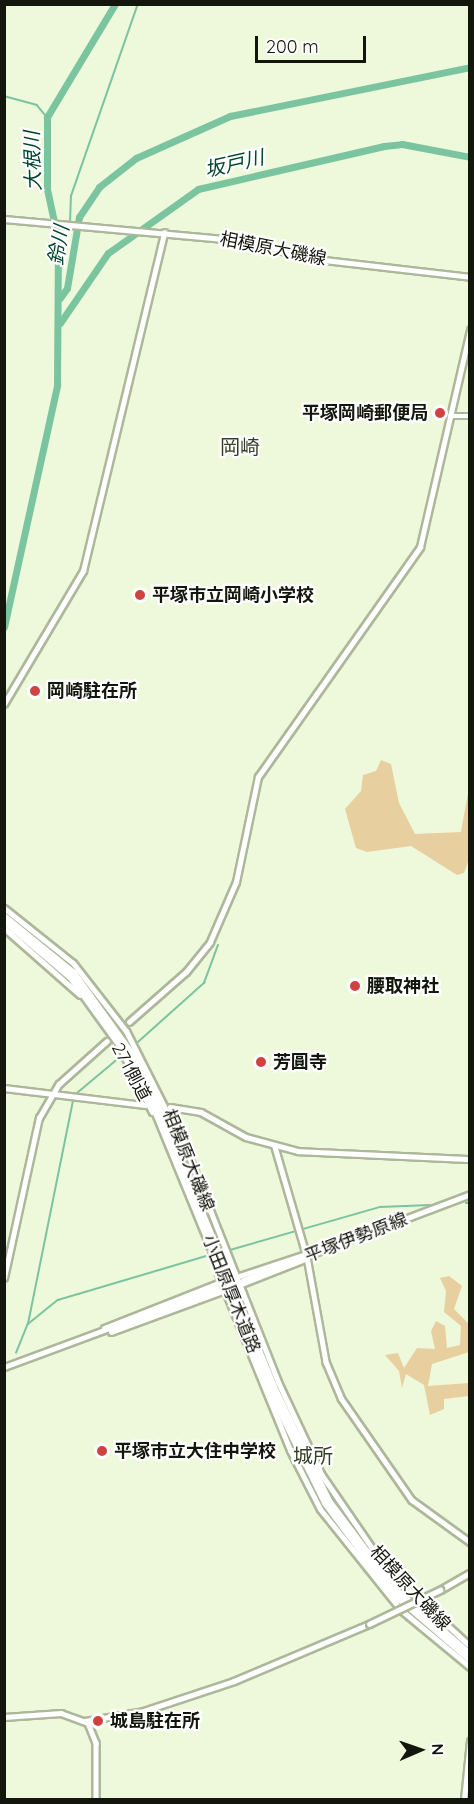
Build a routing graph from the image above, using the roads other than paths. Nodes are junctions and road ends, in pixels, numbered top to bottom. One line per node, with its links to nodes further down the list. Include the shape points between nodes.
1 (4, 219): 2 (main road, 相模原大磯線)
2 (164, 233): 3 (main road, 相模原大磯線, via 246,241 307,258); 7 (street, via 85,565)
3 (470, 277)
4 (470, 330): 5 (street)
5 (450, 416): 6 (street); 12 (street, via 425,530 412,562 258,777 236,882 210,942 186,972)
6 (470, 416)
7 (4, 704)
8 (4, 908): 22 (main road, 相模原大磯線, via 73,963 126,1031 187,1152)
9 (4, 916): 33 (highway, 小田原厚木道路, via 80,981 142,1069 273,1385 335,1510 395,1589)
10 (4, 921): 34 (highway, 小田原厚木道路, via 78,985 139,1072 268,1387 325,1503 391,1592)
11 (4, 928): 24 (main road, 271側道, via 64,977 115,1041 173,1157)
12 (129, 1022)
13 (107, 1041): 15 (street)
14 (4, 1088): 15 (street)
15 (51, 1095): 16 (street); 23 (street, via 30,1144)
16 (145, 1104)
17 (170, 1107): 18 (street, via 201,1112)
18 (275, 1147): 19 (street); 21 (street)
19 (470, 1159)
20 (470, 1194): 21 (main road, 平塚伊勢原線)
21 (306, 1255): 22 (main road); 25 (main road); 30 (street, via 327,1362 341,1398 412,1500)
22 (236, 1277): 25 (main road, 相模原大磯線)
23 (4, 1278)
24 (222, 1282): 27 (main road, 相模原大磯線); 28 (main road)
25 (241, 1282): 32 (main road, 相模原大磯線, via 305,1444 347,1515 395,1578)
26 (217, 1288): 28 (main road)
27 (225, 1290): 28 (main road); 35 (main road, 相模原大磯線, via 320,1509 401,1610)
28 (87, 1338): 29 (main road)
29 (4, 1367)
30 (470, 1542)
31 (470, 1573): 37 (street, bridge, via 369,1624 212,1689 144,1711)
32 (470, 1646)
33 (470, 1654)
34 (470, 1660)
35 (470, 1667)
36 (4, 1717): 37 (street, via 61,1713)
37 (85, 1721): 39 (street, via 95,1736)
38 (470, 1741): 40 (street)
39 (96, 1800)
40 (464, 1800)

